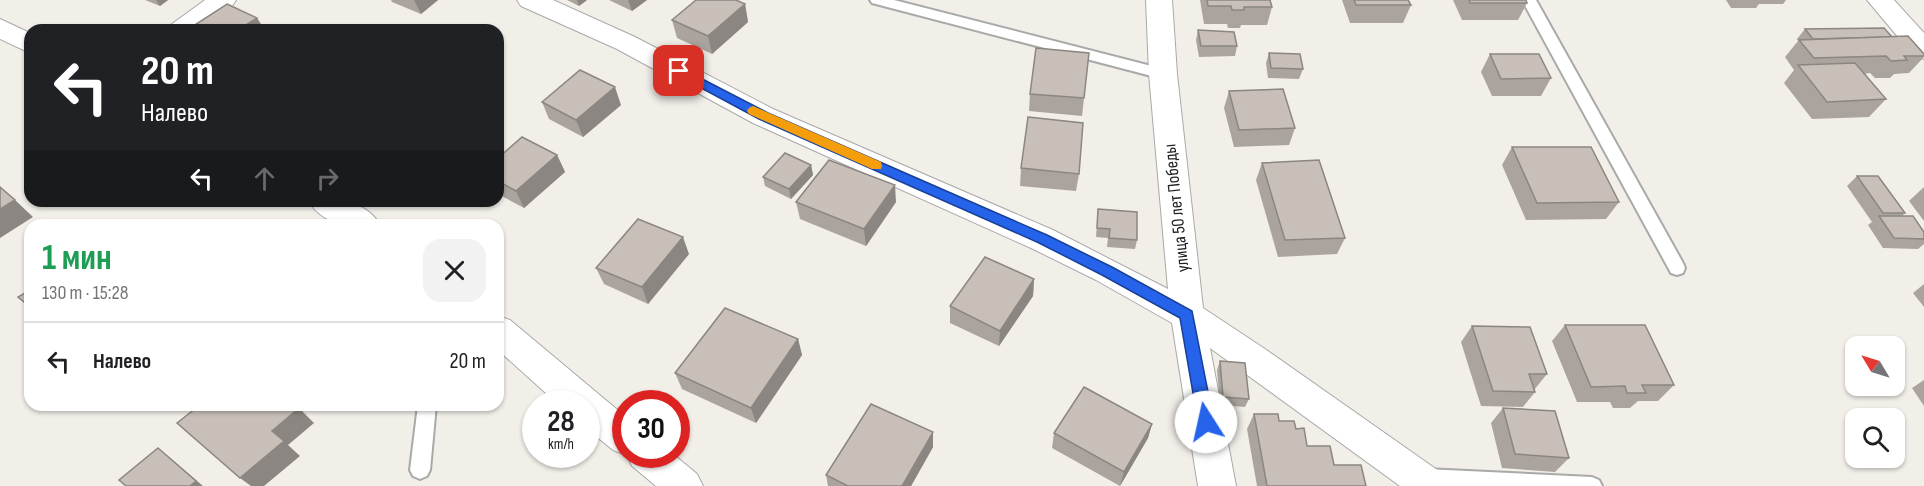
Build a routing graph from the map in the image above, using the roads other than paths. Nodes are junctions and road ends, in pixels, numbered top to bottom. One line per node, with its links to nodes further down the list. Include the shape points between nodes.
1 (223, 0): 7 (street)
2 (530, 0): 15 (street, via 626,43 764,116 1042,239)
3 (877, 0): 11 (lane)
4 (1159, 0): 11 (street, улица 50 лет Победы)
5 (1529, 0): 14 (lane)
6 (1880, 0): 10 (street)
7 (189, 24)
8 (0, 28): 9 (street)
9 (24, 41)
10 (1924, 50)
11 (1163, 74): 15 (street, улица 50 лет Победы)
12 (334, 207): 13 (street)
13 (354, 219)
14 (1677, 268)
15 (1187, 315): 23 (street); 25 (street, улица 50 лет Победы)
16 (504, 335): 17 (street)
17 (568, 390)
18 (426, 411): 22 (lane)
19 (600, 417): 20 (street)
20 (612, 427)
21 (662, 468): 24 (street)
22 (420, 470)
23 (1424, 482): 26 (lane)
24 (684, 486)
25 (1218, 486)
26 (1592, 486)

